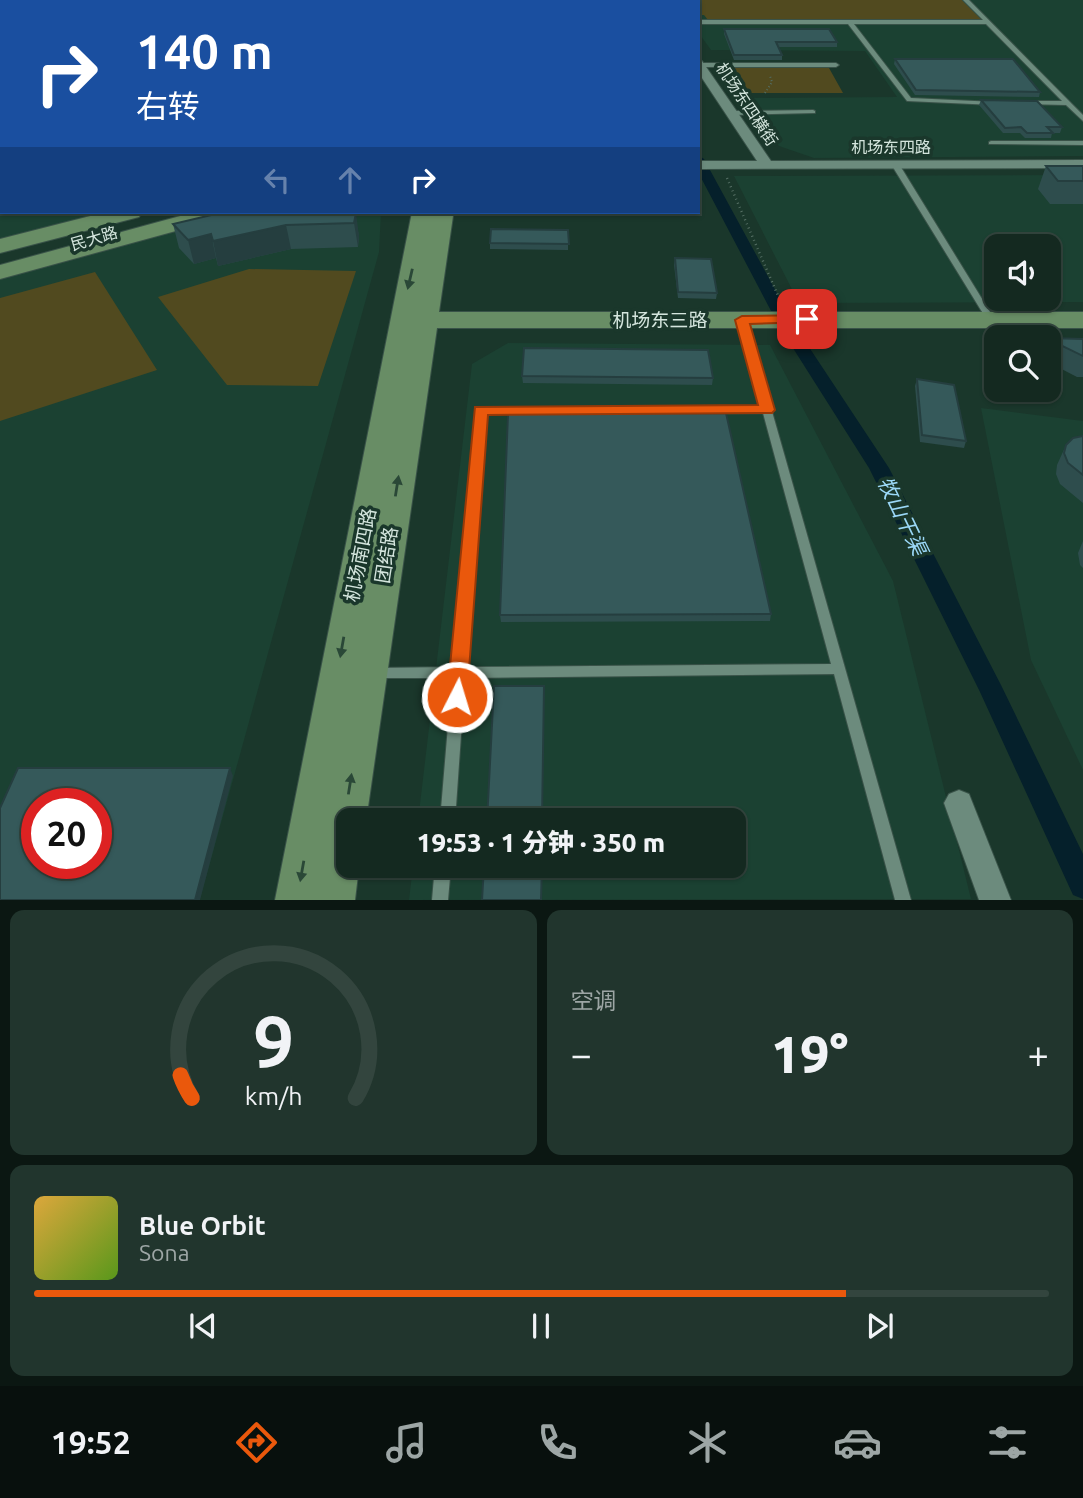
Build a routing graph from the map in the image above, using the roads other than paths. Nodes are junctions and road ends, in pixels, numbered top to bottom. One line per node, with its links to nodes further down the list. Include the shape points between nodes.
1 (967, 0): 4 (lane)
2 (700, 22): 3 (lane)
3 (850, 22): 4 (lane); 8 (lane, via 909,100)
4 (988, 22): 10 (lane)
5 (700, 64): 7 (lane)
6 (700, 65): 12 (street, 机场东四横街)
7 (836, 65)
8 (1003, 103)
9 (1016, 103): 10 (lane)
10 (1068, 103): 13 (lane)
11 (813, 112): 12 (lane)
12 (732, 113): 16 (street, 机场东四横街)
13 (1083, 118)
14 (990, 143): 15 (lane)
15 (1083, 143)
16 (766, 164): 17 (street, 机场东四路); 19 (street, 机场东四路)
17 (895, 164): 18 (street, 机场东四路); 32 (lane)
18 (1083, 164)
19 (700, 165)
20 (123, 214): 26 (main road)
21 (154, 214): 27 (main road, 民大路)
22 (180, 214): 28 (main road, 民大路)
23 (212, 214): 29 (main road)
24 (423, 214): 30 (main road, 机场南四路, one-way to 30)
25 (442, 214): 30 (main road, 团结路)
26 (0, 246)
27 (0, 256)
28 (0, 264)
29 (0, 272)
30 (416, 320): 31 (main road, 机场东三路); 36 (main road, 团结路, one-way to 30, via 409,409); 41 (main road, 机场南四路, one-way to 41)
31 (753, 320): 32 (main road, 机场东三路); 34 (lane)
32 (991, 320): 33 (main road, 机场东三路)
33 (1083, 320)
34 (767, 410): 35 (lane); 37 (lane, via 480,411)
35 (839, 669): 37 (lane); 44 (lane)
36 (367, 673): 37 (lane); 42 (main road, 团结路, one-way to 36)
37 (459, 673): 39 (lane)
38 (959, 803): 45 (street)
39 (448, 808)
40 (442, 878): 43 (lane)
41 (296, 900)
42 (332, 900)
43 (440, 900)
44 (903, 900)
45 (995, 900)

